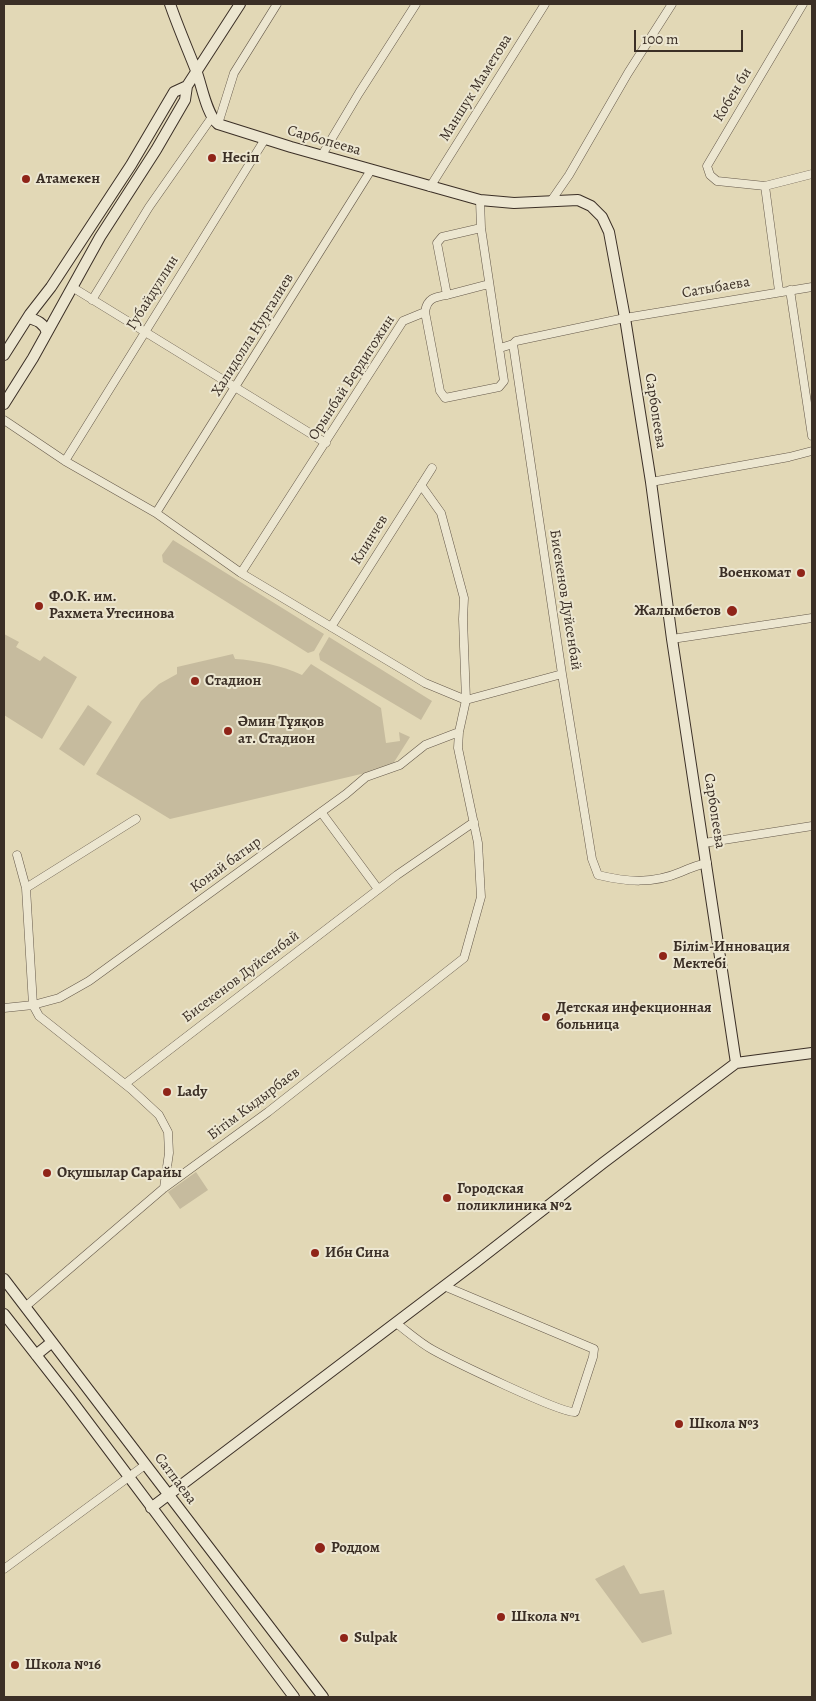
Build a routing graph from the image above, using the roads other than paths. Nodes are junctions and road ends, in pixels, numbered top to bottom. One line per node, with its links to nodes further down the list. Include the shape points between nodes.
1 (170, 4): 8 (street)
2 (240, 4): 8 (street)
3 (277, 4): 12 (street, via 234,73)
4 (416, 4): 14 (street)
5 (545, 4): 18 (street, Маншук Маметова)
6 (672, 4): 20 (street)
7 (803, 4): 17 (street, Кобен би, via 707,166 717,181)
8 (197, 73): 9 (street); 11 (street)
9 (187, 86): 10 (street); 30 (street, via 174,92 131,165)
10 (185, 100): 11 (street, via 193,98); 23 (street)
11 (207, 104): 12 (street)
12 (215, 120): 13 (street, Сарбопеева); 28 (street, via 149,207)
13 (265, 139): 14 (street, Сарбопеева); 33 (street, Губайдуллин)
14 (322, 155): 15 (street, Сарбопеева)
15 (372, 170): 18 (street, Сарбопеева); 38 (street, Халидолла Нургалиев)
16 (812, 174): 17 (street)
17 (765, 186): 26 (street)
18 (430, 187): 19 (street, Сарбопеева)
19 (480, 200): 20 (street, Сарбопеева, via 514,203); 21 (street)
20 (551, 201): 31 (street, Сарбопеева, via 578,200 591,206 602,217 609,232)
21 (481, 228): 22 (street); 27 (street, via 442,237 437,243)
22 (489, 284): 27 (street); 36 (street)
23 (72, 287): 28 (street); 32 (street)
24 (812, 287): 25 (street, Сатыбаева)
25 (790, 290): 26 (street, Сатыбаева); 41 (street)
26 (779, 291): 31 (street, Сатыбаева)
27 (447, 295): 29 (street, via 432,298 426,304)
28 (92, 300): 33 (street)
29 (425, 312): 36 (street, via 440,391 445,398 499,387 504,381); 42 (street, Орынбай Бердигожин, via 403,321)
30 (28, 318): 32 (street, via 40,322); 34 (street)
31 (625, 318): 35 (street, Сатыбаева); 46 (street, Сарбопеева)
32 (46, 333): 39 (street)
33 (145, 333): 38 (street); 44 (street, Губайдуллин)
34 (7, 341): 37 (street)
35 (513, 344): 36 (street, Сатыбаева); 53 (street, Бисекенов Дуйсенбай)
36 (500, 348)
37 (4, 355)
38 (236, 388): 42 (street); 48 (street, Халидолла Нургалиев)
39 (4, 404)
40 (4, 420): 44 (street)
41 (812, 436)
42 (326, 443): 49 (street, Орынбай Бердигожин)
43 (812, 451): 46 (street)
44 (65, 461): 48 (street)
45 (432, 468): 47 (street, Клинчев)
46 (651, 482): 52 (street, Сарбопеева)
47 (421, 485): 51 (street, Клинчев); 54 (street, Бiтiм Кыдырбаев, via 441,513 464,598)
48 (156, 514): 49 (street)
49 (241, 573): 51 (street)
50 (812, 618): 52 (street)
51 (331, 627): 54 (street, via 410,676)
52 (672, 639): 60 (street, Сарбопеева)
53 (562, 674): 54 (street); 62 (street, Бисекенов Дуйсенбай, via 592,859 598,875 646,882)
54 (466, 700): 55 (street, Бiтiм Кыдырбаев)
55 (459, 732): 56 (street, Конай батыр, via 425,745 400,765 366,777); 58 (street, Бiтiм Кыдырбаев, via 458,748)
56 (321, 812): 64 (street); 65 (street, Конай батыр, via 89,981 59,998)
57 (136, 818): 63 (street)
58 (474, 822): 64 (street, Бисекенов Дуйсенбай); 70 (street, Бiтiм Кыдырбаев, via 481,897 464,958 268,1112)
59 (812, 826): 60 (street)
60 (704, 843): 62 (street, Сарбопеева)
61 (17, 854): 63 (street)
62 (707, 863): 68 (street, Сарбопеева)
63 (26, 888): 65 (street)
64 (378, 889): 69 (street, Бисекенов Дуйсенбай)
65 (33, 1005): 66 (street, Конай батыр); 69 (street, via 40,1016)
66 (4, 1008)
67 (812, 1052): 68 (street)
68 (736, 1063): 72 (street)
69 (125, 1084): 70 (street, via 159,1115 168,1132)
70 (164, 1188): 73 (street, Бiтiм Кыдырбаев)
71 (4, 1279): 73 (street, Сатпаева)
72 (444, 1286): 75 (street); 75 (street, via 594,1348 575,1412 568,1413 432,1350)
73 (25, 1307): 76 (street, Сатпаева)
74 (4, 1314): 77 (street)
75 (396, 1323): 80 (street)
76 (52, 1342): 77 (street); 78 (street, Сатпаева)
77 (36, 1355): 79 (street)
78 (145, 1465): 79 (street); 80 (street, Сатпаева)
79 (129, 1477): 81 (street); 82 (street)
80 (168, 1495): 81 (street); 84 (street, Сатпаева)
81 (152, 1508): 83 (street)
82 (4, 1570)
83 (294, 1697)
84 (323, 1697)

